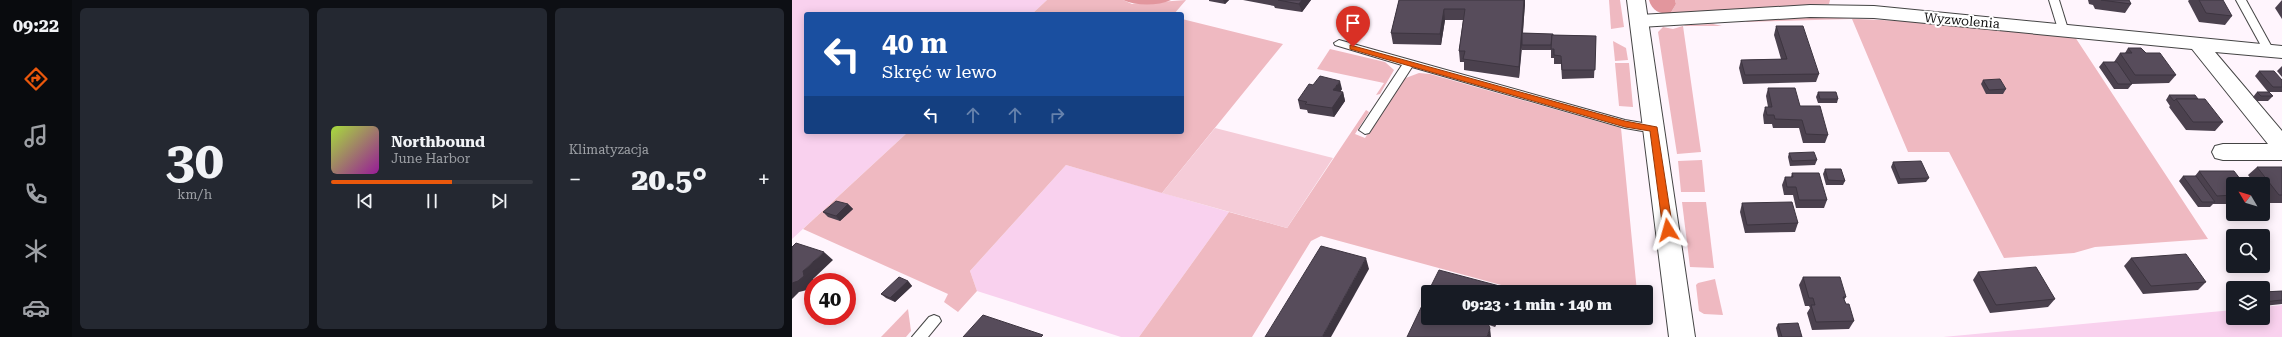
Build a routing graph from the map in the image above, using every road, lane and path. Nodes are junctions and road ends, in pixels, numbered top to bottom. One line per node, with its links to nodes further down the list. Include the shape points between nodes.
1 (1636, 0): 4 (street)
2 (2054, 0): 5 (lane)
3 (2241, 0): 8 (lane)
4 (1640, 21): 5 (street, Wyzwolenia, via 1766,12 1843,10); 10 (street)
5 (2063, 29): 7 (street, Wyzwolenia)
6 (1339, 43): 9 (lane)
7 (2199, 45): 8 (street, Wyzwolenia); 12 (street)
8 (2275, 52)
9 (1409, 63): 10 (lane, via 1625,124); 11 (lane)
10 (1654, 129): 17 (street)
11 (1365, 130)
12 (2282, 146)
13 (2223, 152): 14 (street)
14 (2282, 152)
15 (934, 321): 16 (lane)
16 (919, 337)
17 (1682, 337)

